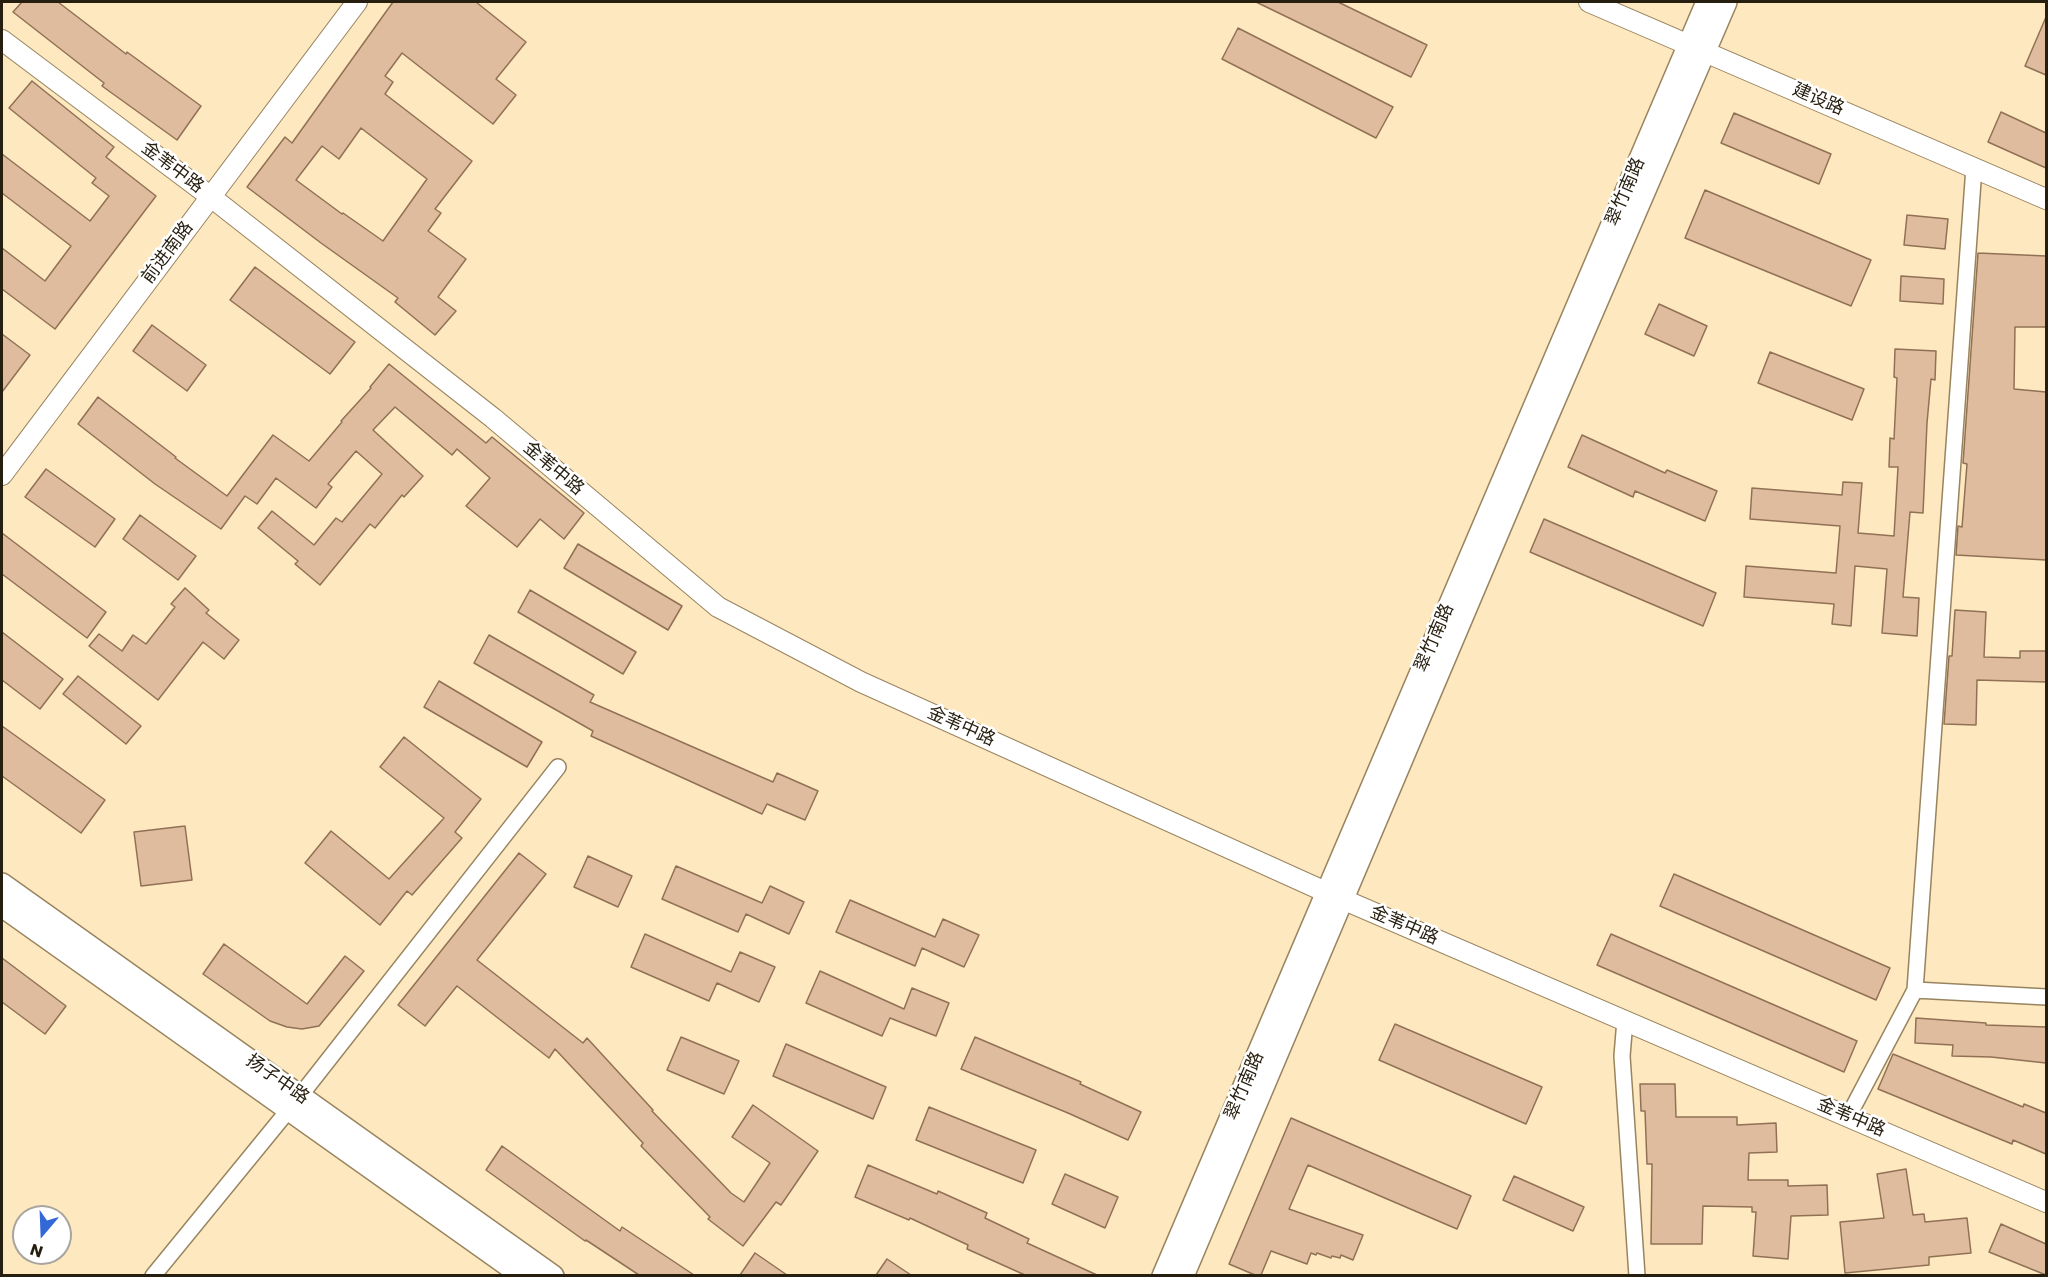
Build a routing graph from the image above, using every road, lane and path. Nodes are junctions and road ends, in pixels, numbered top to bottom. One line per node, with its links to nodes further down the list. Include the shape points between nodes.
1 (357, 2): 8 (street, 前进南路)
2 (1589, 2): 6 (street, 建设路)
3 (1707, 2): 6 (main road, 翠竹南路)
4 (1726, 2): 6 (main road, 翠竹南路)
5 (2, 39): 8 (street, 金苇中路)
6 (1697, 48): 7 (street, 建设路); 13 (main road, 翠竹南路, via 1517,443)
7 (1974, 167): 9 (street, 建设路); 15 (street)
8 (211, 197): 10 (street, 前进南路); 13 (street, 金苇中路, via 493,418 718,607 861,682)
9 (2046, 199)
10 (2, 475)
11 (558, 767): 18 (street)
12 (2, 884): 18 (main road, 扬子中路)
13 (1336, 896): 17 (street, 金苇中路); 24 (main road, 翠竹南路); 25 (main road, 翠竹南路)
14 (2, 906): 18 (main road, 扬子中路)
15 (1915, 990): 16 (street); 19 (street)
16 (2046, 997)
17 (1625, 1020): 19 (street, 金苇中路); 26 (street, via 1622,1056)
18 (294, 1102): 21 (street); 22 (main road, 扬子中路); 23 (main road, 扬子中路)
19 (1848, 1117): 20 (street, 金苇中路)
20 (2046, 1202)
21 (153, 1275)
22 (523, 1275)
23 (553, 1275)
24 (1163, 1275)
25 (1183, 1275)
26 (1637, 1275)

